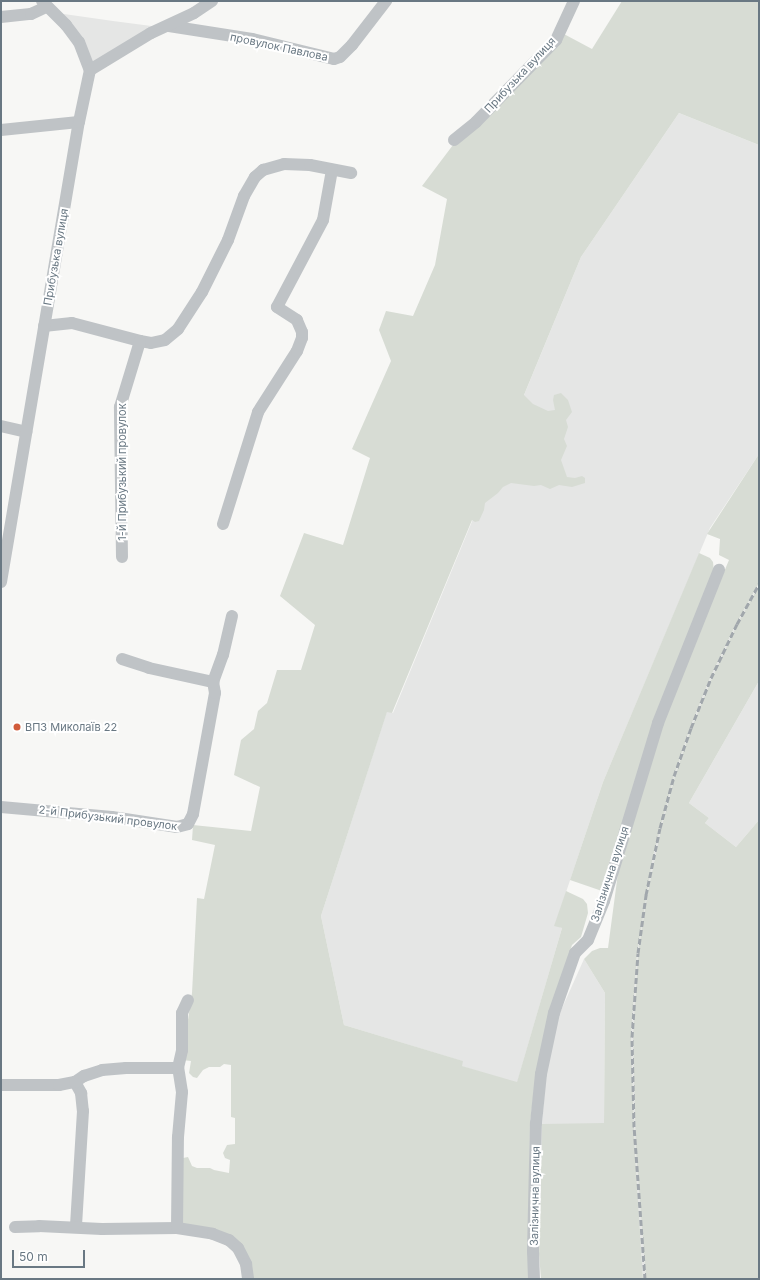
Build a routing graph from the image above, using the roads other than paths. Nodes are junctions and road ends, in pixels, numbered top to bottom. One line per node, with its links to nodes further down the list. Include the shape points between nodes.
1 (212, 1): 6 (street)
2 (386, 1): 6 (street, провулок Павлова, via 352,45 340,57 334,59 252,39)
3 (574, 1): 10 (street, Прибузька вулиця, via 556,40 476,122)
4 (44, 4): 5 (street, via 31,14); 7 (street, via 79,42)
5 (1, 17)
6 (169, 26): 7 (street, via 151,33)
7 (90, 70): 8 (street, Прибузька вулиця)
8 (79, 122): 9 (street); 13 (street, Прибузька вулиця)
9 (1, 130)
10 (454, 140)
11 (332, 170): 12 (street); 14 (street, via 310,165 284,164 263,170 255,177 244,196 228,240 202,292 178,329 161,342); 17 (street, via 323,220 277,307 297,320 302,338 297,351 258,412)
12 (352, 173)
13 (44, 326): 14 (street, via 72,323); 16 (street, Прибузька вулиця)
14 (140, 341): 18 (street, 1-й Прибузький провулок, via 120,407)
15 (1, 426): 16 (street)
16 (26, 432): 20 (street, Прибузька вулиця)
17 (223, 524)
18 (122, 557)
19 (719, 570): 33 (street, Залізнична вулиця, via 658,723 604,901 588,940 575,953 554,1014 541,1074 536,1123)
20 (1, 582)
21 (232, 616): 23 (street, 2-й Прибузький провулок, via 223,655)
22 (122, 659): 23 (street, via 149,668)
23 (213, 682): 24 (street, 2-й Прибузький провулок, via 215,693 193,814 188,824 177,827)
24 (1, 806)
25 (188, 1000): 26 (street, via 182,1013 182,1050)
26 (178, 1068): 27 (street, via 102,1070); 31 (street, via 182,1096 178,1137)
27 (75, 1082): 28 (street, via 52,1086); 30 (street, via 82,1093 83,1110)
28 (1, 1085)
29 (15, 1227): 30 (street)
30 (76, 1227): 31 (street)
31 (177, 1228): 32 (street, via 213,1234 229,1240 238,1248 244,1259)
32 (248, 1279)
33 (534, 1279)

